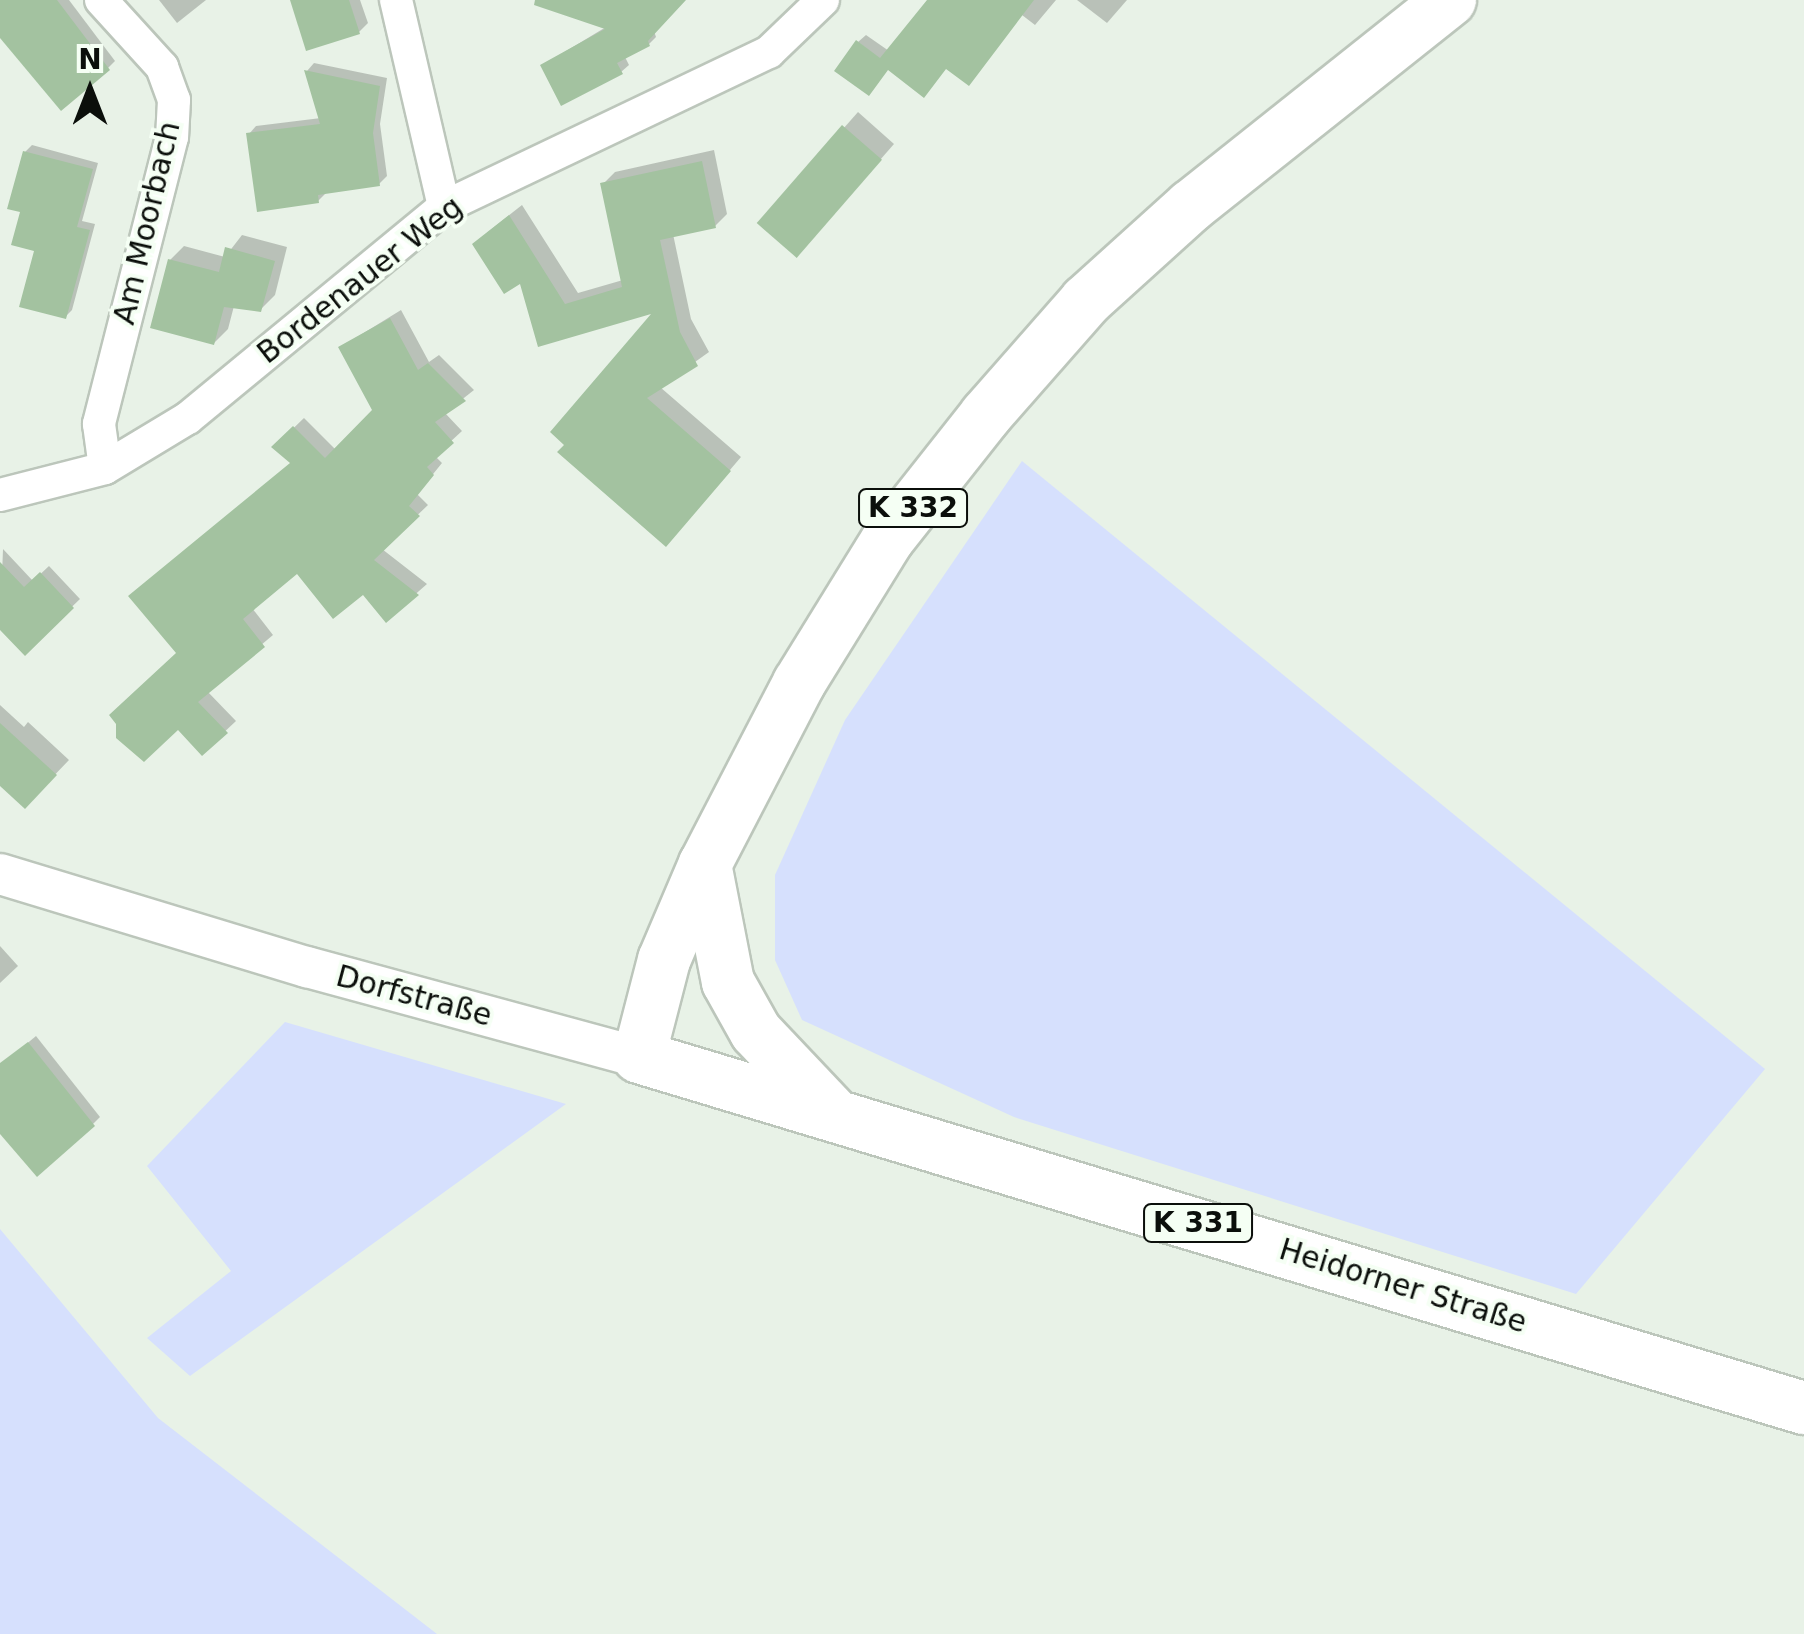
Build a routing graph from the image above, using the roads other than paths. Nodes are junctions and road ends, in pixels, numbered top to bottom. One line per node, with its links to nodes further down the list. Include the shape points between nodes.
1 (101, 0): 6 (street, Am Moorbach, via 162,66 174,100 172,136 99,424)
2 (396, 0): 5 (street)
3 (823, 0): 5 (street, Bordenauer Weg, via 769,52)
4 (1450, 0): 8 (main road, K 332, via 1178,218 1086,301 986,415 868,571 799,683)
5 (444, 207): 6 (street, Bordenauer Weg, via 188,418)
6 (105, 468): 7 (street, Bordenauer Weg)
7 (0, 495)
8 (705, 864): 10 (main road, K 332, via 664,960); 11 (main road, via 728,982 756,1032)
9 (0, 874): 10 (street, Dorfstraße / K 331)
10 (639, 1057): 11 (main road, Dorfstraße / K 331)
11 (830, 1112): 12 (main road, Heidorner Straße / K 331)
12 (1804, 1408)

